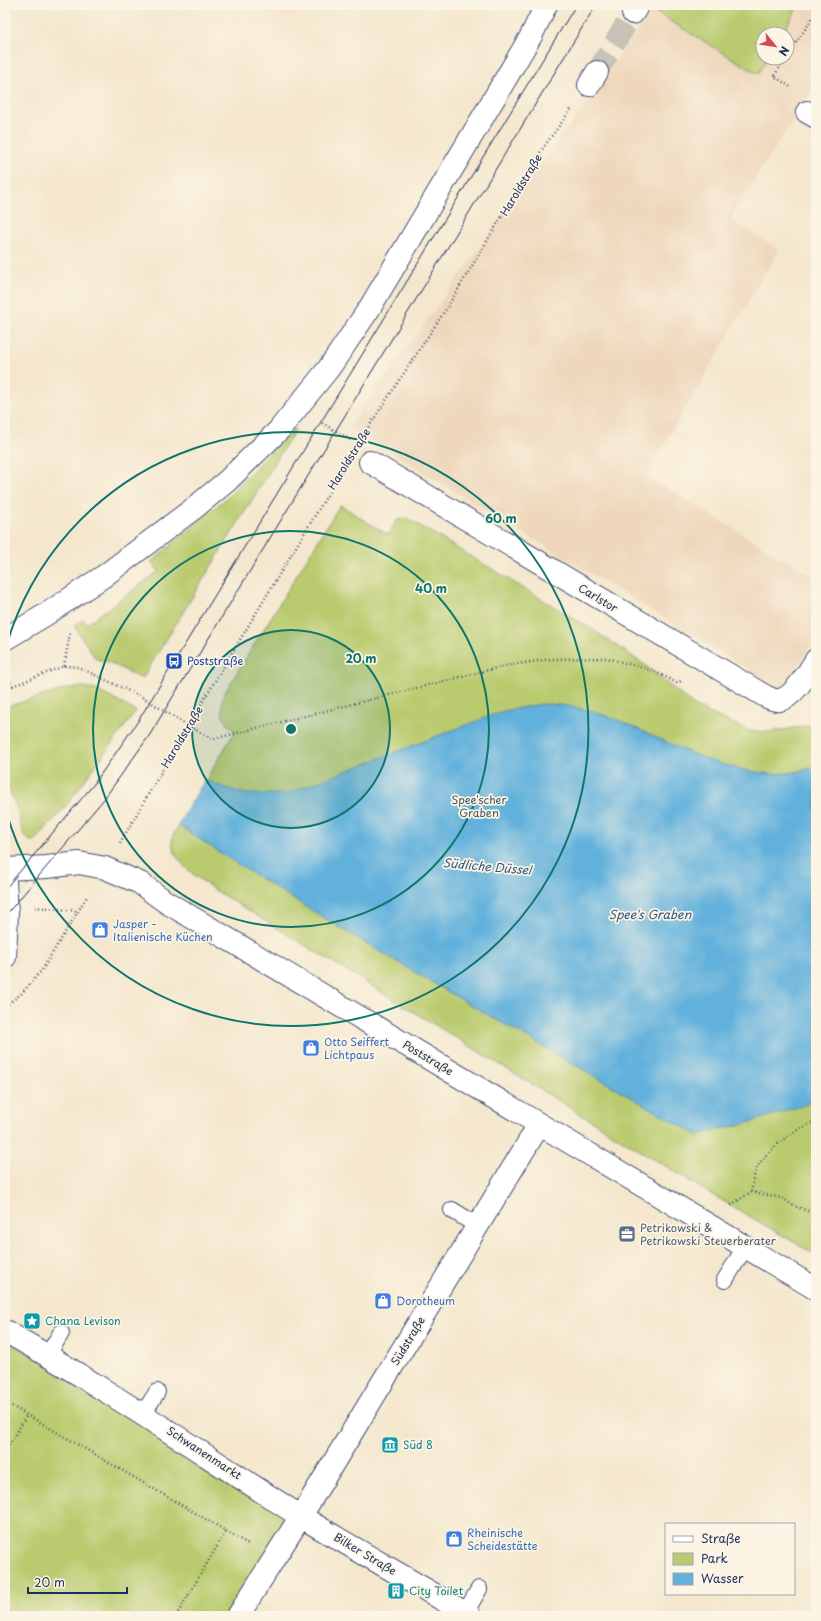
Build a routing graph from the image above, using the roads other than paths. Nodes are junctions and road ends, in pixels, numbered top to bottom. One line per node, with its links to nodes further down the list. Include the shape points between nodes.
1 (546, 5): 3 (street, via 531,36 369,309 329,368 279,430 227,481 181,518 104,576)
2 (370, 462): 4 (street, Carlstor, via 765,696 779,700 786,698 803,681)
3 (5, 639)
4 (816, 660)
5 (5, 869): 8 (street, Poststraße, via 79,863 105,868 140,883 166,902)
6 (5, 881): 7 (street)
7 (5, 957)
8 (539, 1125): 10 (street, Südstraße); 11 (street, Poststraße)
9 (452, 1210): 10 (lane)
10 (478, 1226): 19 (street, Südstraße)
11 (745, 1247): 12 (lane); 13 (street, Poststraße)
12 (725, 1280)
13 (816, 1289)
14 (5, 1331): 16 (street, Schwanenmarkt)
15 (61, 1334): 16 (lane)
16 (48, 1355): 18 (street, Schwanenmarkt)
17 (157, 1392): 18 (lane)
18 (143, 1414): 19 (street, Schwanenmarkt)
19 (301, 1516): 21 (street, Bilker Straße); 22 (street)
20 (479, 1589): 21 (lane)
21 (467, 1614)
22 (238, 1616)

